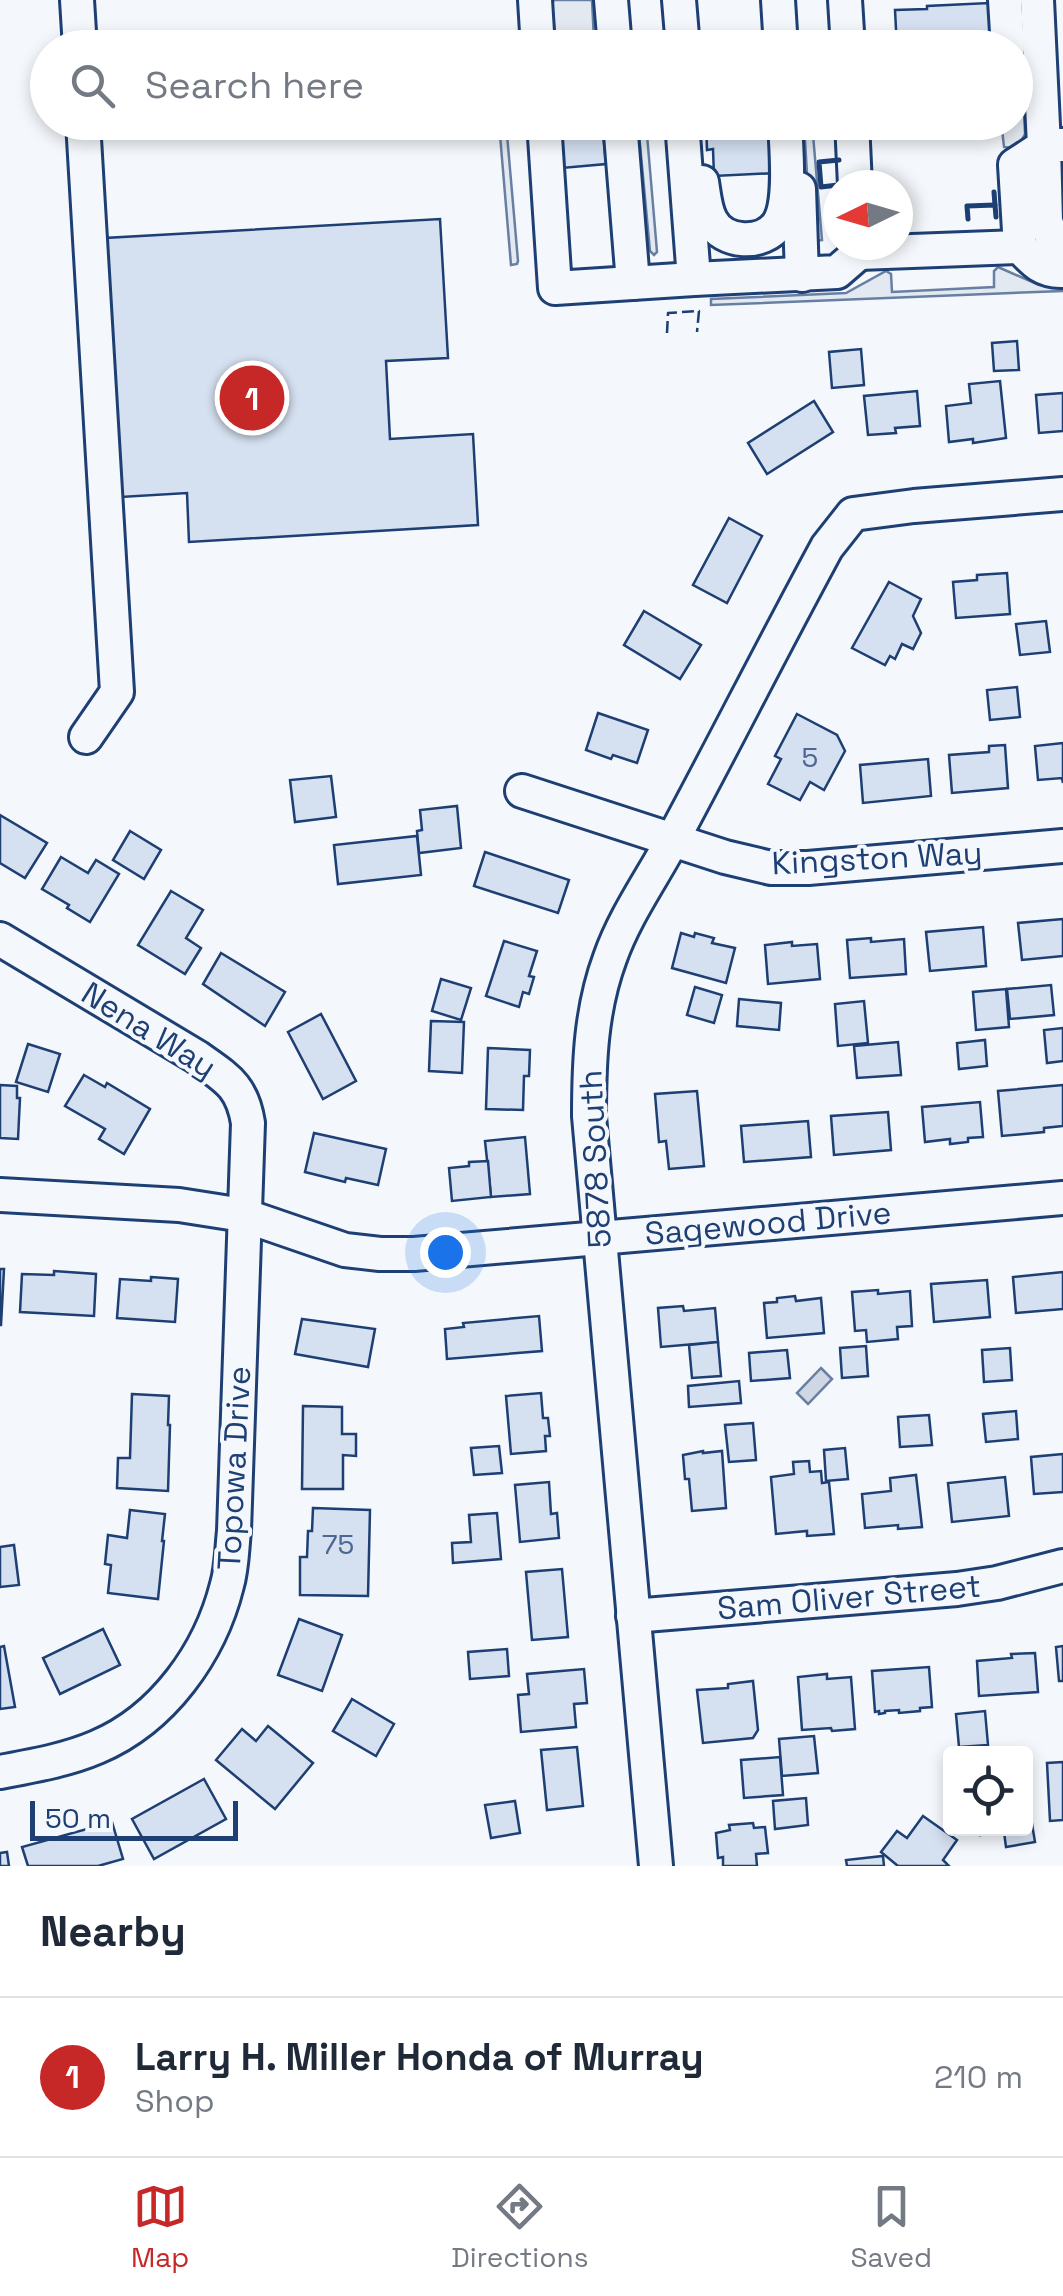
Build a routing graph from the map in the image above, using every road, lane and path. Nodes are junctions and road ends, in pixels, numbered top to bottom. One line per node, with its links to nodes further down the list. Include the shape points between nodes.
1 (77, 0): 9 (street)
2 (535, 0): 10 (street)
3 (611, 0): 11 (street)
4 (679, 0): 12 (street)
5 (778, 0): 13 (street)
6 (845, 0): 14 (street)
7 (1005, 0): 15 (street)
8 (1037, 0): 24 (street)
9 (79, 30)
10 (537, 30)
11 (613, 30)
12 (682, 30)
13 (780, 30)
14 (847, 30)
15 (1007, 30)
16 (84, 140): 35 (street, via 116,692)
17 (545, 140): 33 (street, via 555,288)
18 (621, 140): 33 (street)
19 (683, 140): 32 (street)
20 (699, 140): 21 (street, via 710,219 722,234 740,239 770,232 781,218)
21 (786, 140)
22 (797, 140): 31 (street)
23 (853, 140): 25 (street)
24 (1054, 145): 26 (street, via 1046,222 1053,241); 27 (street, via 1015,165)
25 (854, 170)
26 (1063, 246)
27 (1020, 247): 28 (street); 30 (street, via 1036,265)
28 (913, 248)
29 (848, 260): 31 (street, via 838,272)
30 (1063, 270)
31 (802, 275): 32 (street)
32 (694, 280): 33 (street)
33 (633, 284)
34 (1063, 494): 37 (street, 5878 South, via 852,514 828,547)
35 (86, 737)
36 (522, 791): 37 (street, Kingston Way)
37 (673, 839): 38 (street, Kingston Way, via 771,868); 43 (street, 5878 South, via 610,957 596,1007 589,1116)
38 (1063, 846)
39 (0, 939): 42 (street, Nena Way, via 197,1057 238,1090 248,1123)
40 (0, 1195): 42 (street, Sagewood Drive)
41 (1063, 1198): 43 (street, Sagewood Drive)
42 (243, 1214): 43 (street, Sagewood Drive, via 345,1250 380,1254); 46 (street, Topowa Drive, via 234,1531 228,1584 210,1631 184,1678 143,1722 97,1748)
43 (599, 1237): 45 (street, 5878 South)
44 (1063, 1566): 45 (street, Sam Oliver Street, via 957,1589)
45 (633, 1616): 47 (street, 5878 South)
46 (0, 1772)
47 (656, 1866)

